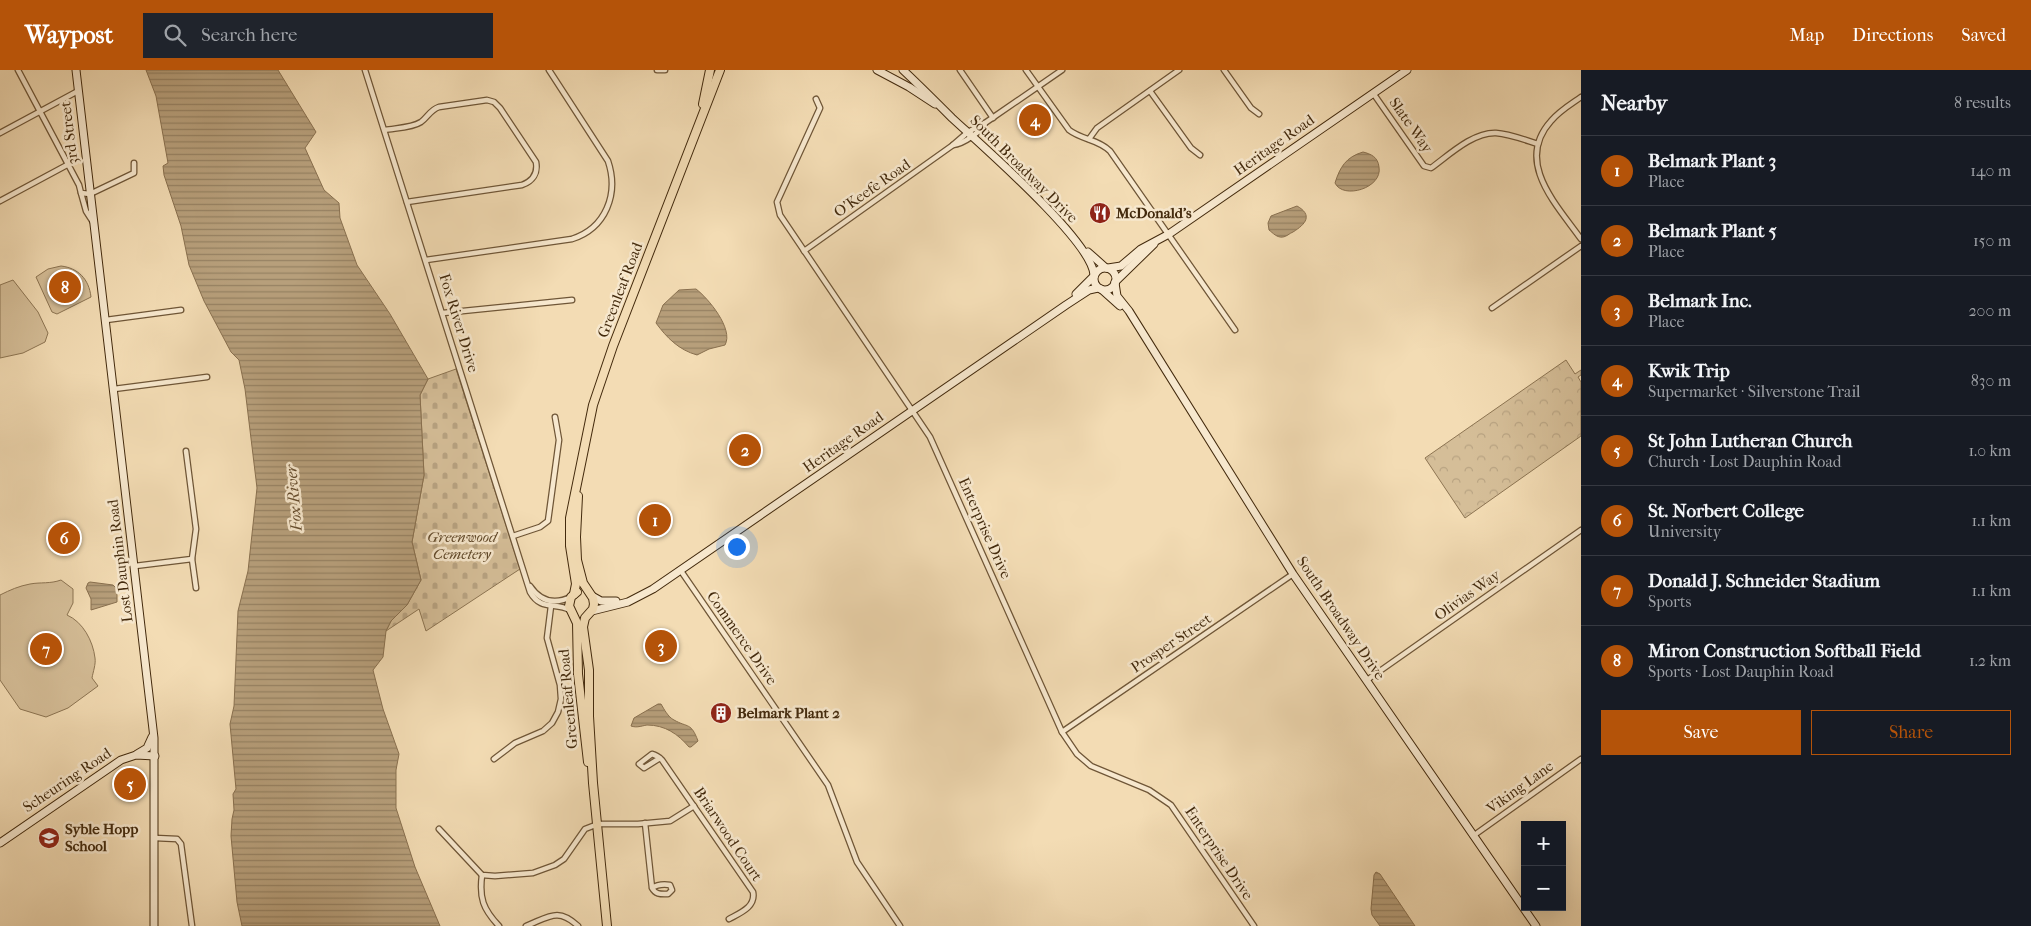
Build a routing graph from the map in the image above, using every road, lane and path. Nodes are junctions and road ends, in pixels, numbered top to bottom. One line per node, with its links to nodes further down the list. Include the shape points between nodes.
1 (18, 70): 24 (street)
2 (76, 70): 18 (main road, 3rd Street)
3 (365, 70): 28 (street, Fox River Drive)
4 (549, 70): 48 (street, via 608,161 612,193 603,218 586,234 572,239)
5 (658, 70): 6 (street)
6 (665, 70)
7 (710, 70): 27 (main road)
8 (720, 70): 27 (main road)
9 (877, 70): 23 (main road, South Broadway Drive)
10 (903, 70): 23 (main road, South Broadway Drive)
11 (960, 70): 26 (street)
12 (1026, 70): 17 (street)
13 (1062, 70): 17 (street, O'Keefe Road)
14 (1179, 70): 19 (street)
15 (1224, 70): 25 (street, via 1251,108)
16 (1407, 70): 20 (main road, Heritage Road)
17 (1038, 87): 26 (street, O'Keefe Road); 31 (street, via 1069,130)
18 (78, 91): 24 (street); 38 (main road, 3rd Street)
19 (1150, 91): 31 (street, via 1097,128); 33 (street, via 1191,148)
20 (1373, 93): 32 (street, Slate Way, via 1424,166 1431,168 1484,134 1500,134); 42 (main road, Heritage Road)
21 (1581, 97): 32 (street, via 1552,119)
22 (816, 99): 47 (street, Enterprise Drive, via 820,108 777,202 780,215)
23 (946, 111): 30 (main road, South Broadway Drive)
24 (40, 112): 29 (street); 35 (street)
25 (1259, 114)
26 (993, 118): 30 (street, O'Keefe Road)
27 (699, 123): 66 (main road, Greenleaf Road, via 602,374)
28 (385, 130): 40 (street, Fox River Drive); 40 (street, via 423,121 439,106 487,100 500,108 535,159 534,177 526,184)
29 (0, 133)
30 (970, 134): 46 (main road, South Broadway Drive, via 1042,203); 47 (street, O'Keefe Road)
31 (1089, 139): 42 (street, via 1110,152)
32 (1538, 144): 43 (street, via 1537,160 1542,181)
33 (1200, 155)
34 (134, 163): 38 (street, via 134,173)
35 (68, 165): 36 (street); 39 (street)
36 (79, 185): 37 (street); 38 (street)
37 (81, 193): 38 (street); 41 (street, via 86,211)
38 (90, 194): 41 (main road, Lost Dauphin Road)
39 (0, 201)
40 (407, 202): 48 (street, Fox River Drive)
41 (94, 223): 59 (main road, Lost Dauphin Road)
42 (1169, 234): 44 (main road, Heritage Road); 60 (street)
43 (1581, 239)
44 (1156, 242): 49 (main road, Heritage Road, via 1140,249 1121,266); 51 (main road, Heritage Road)
45 (1581, 246): 55 (street)
46 (1082, 248): 49 (main road, South Broadway Drive); 50 (main road, South Broadway Drive, via 1092,262)
47 (804, 251): 63 (street, Enterprise Drive)
48 (426, 260): 57 (street, Fox River Drive)
49 (1107, 268): 50 (main road); 51 (main road, via 1114,273)
50 (1094, 275): 52 (main road, via 1094,282); 54 (main road, Heritage Road)
51 (1115, 282): 52 (main road, via 1109,289); 58 (main road, South Broadway Drive, via 1117,296)
52 (1100, 288): 54 (main road, Heritage Road, via 1086,291); 58 (main road, South Broadway Drive)
53 (572, 300): 57 (street)
54 (1066, 305): 63 (main road, Heritage Road)
55 (1492, 308)
56 (181, 310): 59 (street)
57 (443, 313): 68 (street, Fox River Drive)
58 (1132, 319): 72 (main road, South Broadway Drive)
59 (106, 320): 62 (main road, Lost Dauphin Road)
60 (1235, 330)
61 (207, 377): 62 (street)
62 (114, 388): 70 (main road, Lost Dauphin Road)
63 (914, 410): 71 (main road, Heritage Road); 83 (street, Enterprise Drive, via 937,450)
64 (555, 417): 68 (street, via 559,440 548,521)
65 (186, 451): 69 (street, via 196,529)
66 (579, 471): 75 (main road, Greenleaf Road, via 570,518 570,546 576,584); 76 (main road, Greenleaf Road, via 576,549 581,578)
67 (1581, 530): 81 (street, Olivias Way)
68 (513, 536): 73 (street, Fox River Drive)
69 (192, 559): 70 (street); 74 (street)
70 (135, 566): 82 (main road, Lost Dauphin Road)
71 (680, 571): 77 (main road, Heritage Road); 106 (street, Commerce Drive, via 828,785 857,862)
72 (1293, 574): 81 (main road, South Broadway Drive); 83 (street, Prosper Street)
73 (528, 583): 75 (street, Fox River Drive, via 545,600 556,602); 78 (street, Fox River Drive, via 535,598)
74 (196, 588)
75 (573, 595): 76 (main road, via 581,591); 79 (main road, via 569,604)
76 (590, 595): 77 (main road, Heritage Road, via 601,601); 80 (main road, via 594,604)
77 (634, 599): 80 (main road, Heritage Road)
78 (551, 606): 79 (street, Fox River Drive, via 565,607); 87 (street, via 547,638 560,685 560,706 556,717 538,735 509,746)
79 (572, 612): 80 (main road, via 581,616); 89 (main road, Greenleaf Road, via 577,623 584,733)
80 (590, 613): 89 (main road, Greenleaf Road, via 583,627 589,670)
81 (1367, 680): 94 (main road, South Broadway Drive)
82 (154, 732): 84 (main road, Lost Dauphin Road); 85 (main road, via 144,750)
83 (1062, 732): 107 (street, Enterprise Drive, via 1077,754 1091,766 1150,790 1171,805)
84 (155, 756): 85 (main road, Scheuring Road); 95 (main road, Lost Dauphin Road)
85 (127, 757): 96 (main road, Scheuring Road)
86 (660, 758): 90 (street, Briarwood Court)
87 (494, 759)
88 (1581, 759): 94 (street, Viking Lane)
89 (593, 783): 92 (main road, Greenleaf Road)
90 (694, 806): 91 (street, via 670,821); 99 (street, Briarwood Court, via 753,894 750,906)
91 (646, 823): 92 (street); 98 (street)
92 (598, 824): 97 (street, via 585,829 555,865 533,873); 105 (main road, Greenleaf Road)
93 (439, 829): 97 (street)
94 (1473, 836): 108 (main road, South Broadway Drive)
95 (155, 838): 100 (main road, Lost Dauphin Road); 101 (street, via 177,839 181,844)
96 (0, 843)
97 (482, 875): 102 (street, via 482,903)
98 (652, 888)
99 (729, 919)
100 (154, 926)
101 (192, 926)
102 (499, 926)
103 (526, 926): 104 (street, via 554,915 568,916)
104 (578, 926)
105 (607, 926)
106 (900, 926)
107 (1254, 926)
108 (1536, 926)

